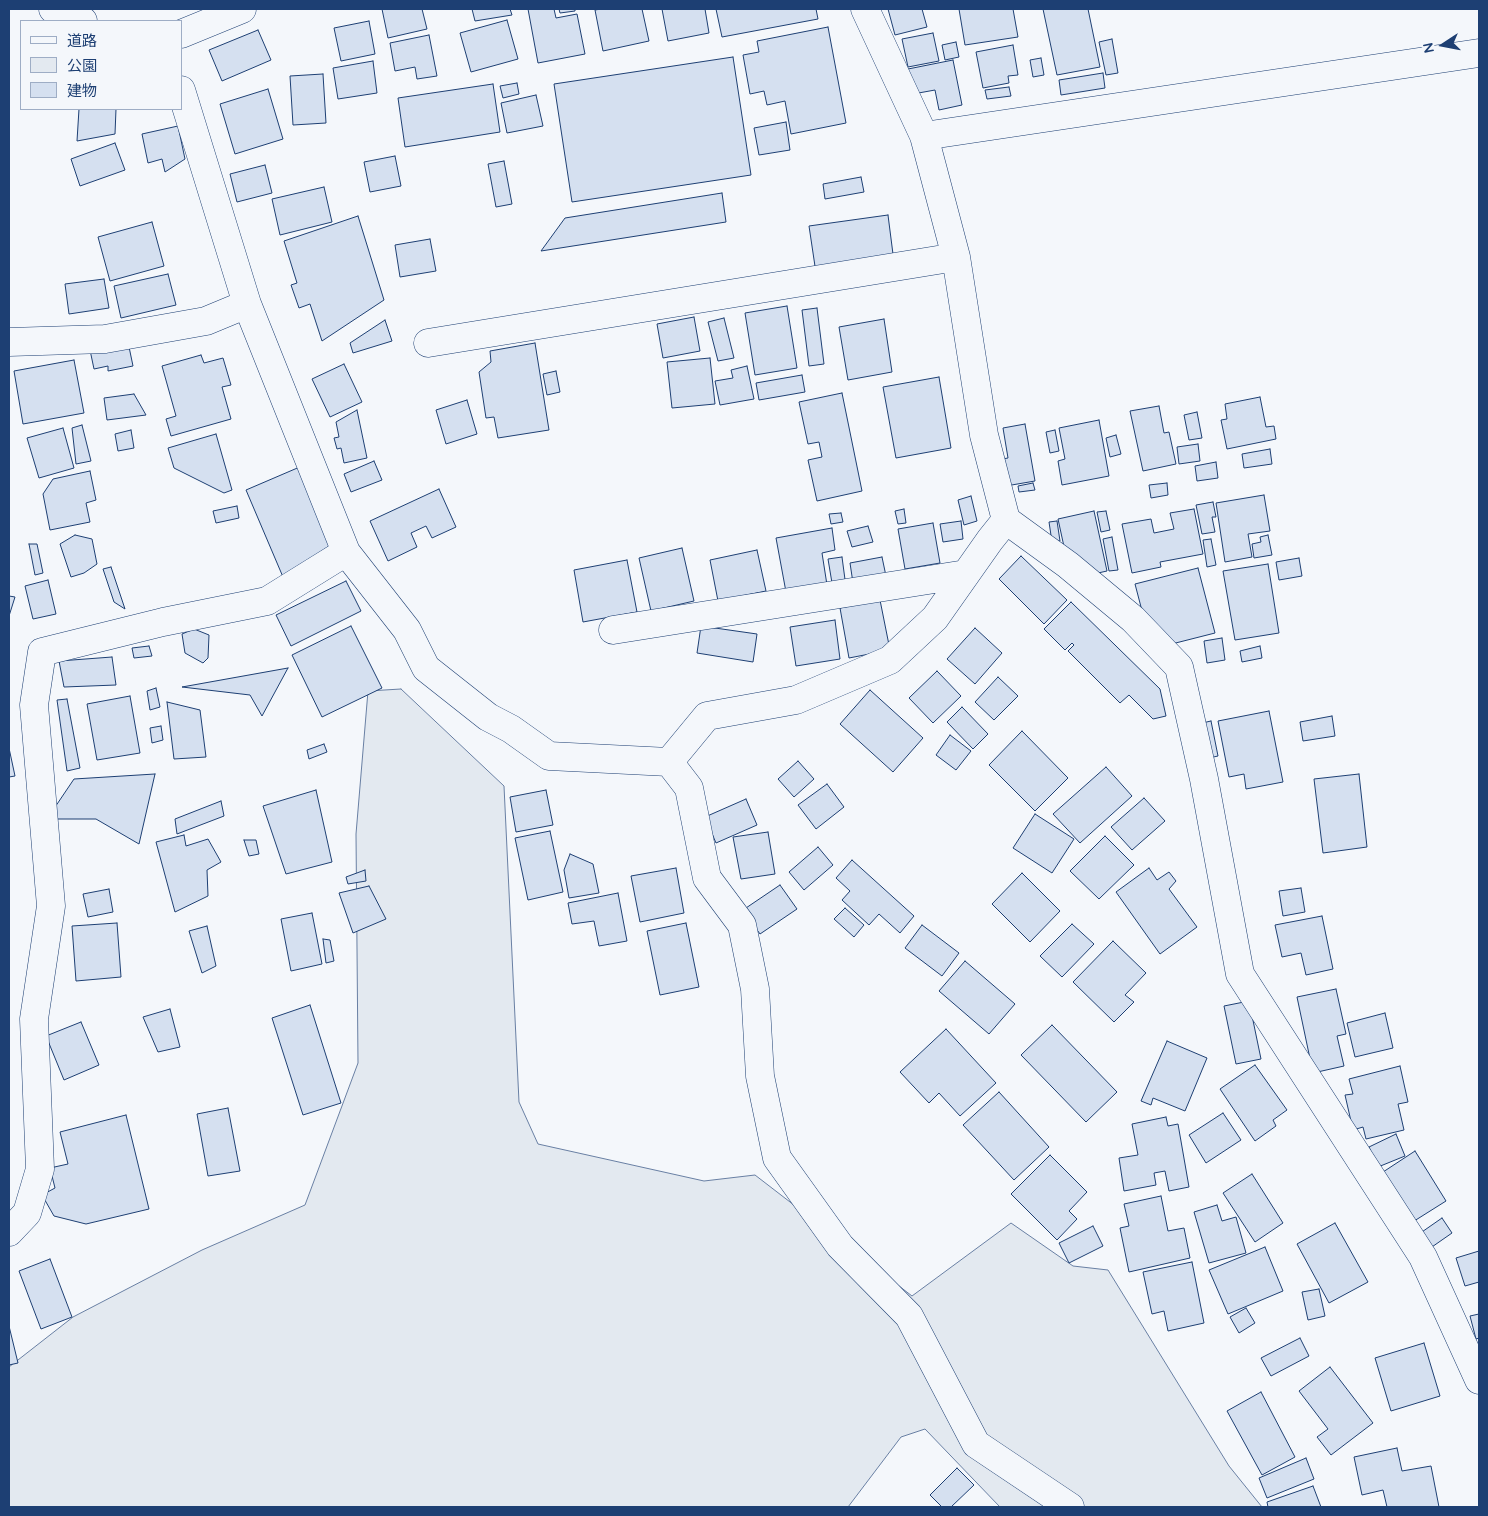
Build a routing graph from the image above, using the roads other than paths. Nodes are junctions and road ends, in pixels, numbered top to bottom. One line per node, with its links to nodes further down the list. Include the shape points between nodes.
1 (53, 9): 4 (street)
2 (242, 9): 5 (street)
3 (865, 9): 8 (street)
4 (80, 20)
5 (182, 34)
6 (1479, 53): 8 (street)
7 (182, 93): 10 (street)
8 (924, 136): 9 (street)
9 (956, 257): 12 (street); 13 (street, via 984,436)
10 (247, 304): 11 (street, via 206,321 104,338); 14 (street)
11 (9, 342)
12 (428, 343)
13 (1006, 520): 15 (street); 19 (street, via 1068,565 1133,620 1179,667 1240,974 1423,1257)
14 (346, 552): 17 (street, via 407,630 426,668 488,717 550,756); 18 (street, via 267,601 163,622 42,652 34,705 51,906 34,1019 40,1169 27,1213)
15 (966, 574): 16 (street); 17 (street, via 935,618 890,660 796,700 707,716)
16 (613, 630)
17 (669, 762): 20 (street, via 689,788 707,878 742,925 755,989 760,1076 777,1158 840,1246 909,1316 976,1444)
18 (9, 1232)
19 (1479, 1380)
20 (1070, 1507)

